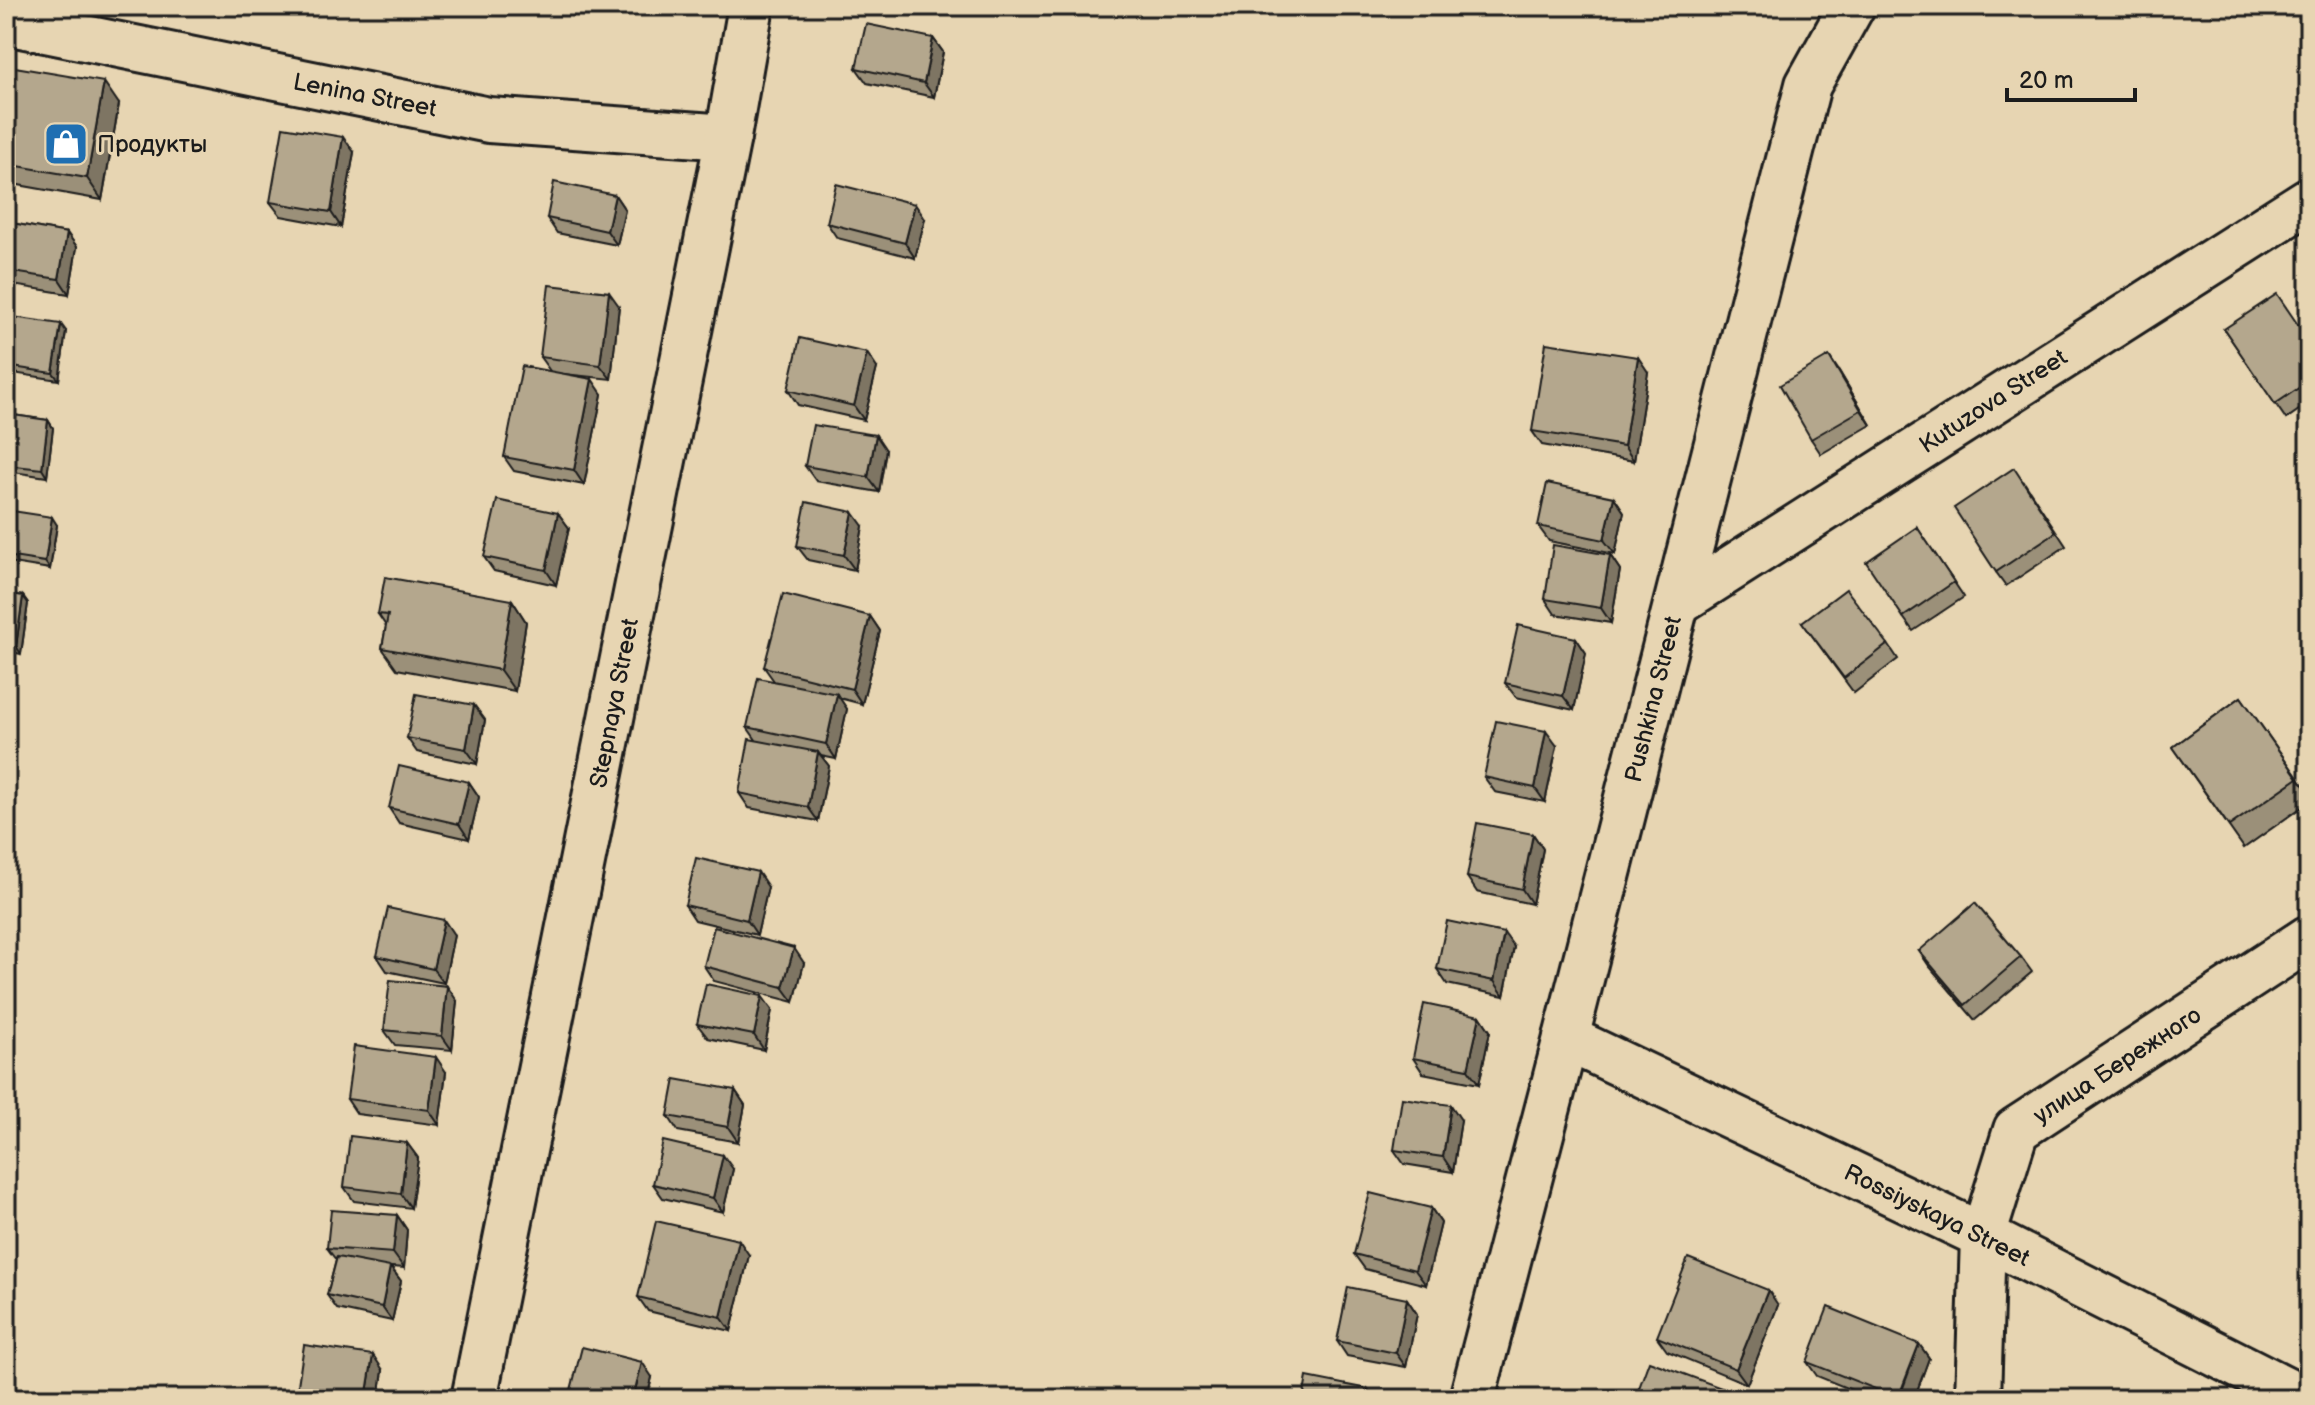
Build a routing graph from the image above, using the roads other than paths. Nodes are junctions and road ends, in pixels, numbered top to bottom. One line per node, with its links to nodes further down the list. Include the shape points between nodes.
1 (751, 6): 4 (street, Stepnaya Street)
2 (1852, 6): 6 (street, Pushkina Street, via 1808,85)
3 (6, 22): 4 (street, Lenina Street, via 489,120)
4 (728, 137): 10 (street, Stepnaya Street)
5 (2309, 200): 6 (street, Kutuzova Street)
6 (1677, 603): 8 (street, Pushkina Street)
7 (2309, 938): 9 (street, улица Бережного, via 2016,1130)
8 (1566, 1038): 9 (street, Rossiyskaya Street); 11 (street, Pushkina Street)
9 (1983, 1236): 12 (street, улица Бережного); 13 (street, Rossiyskaya Street)
10 (474, 1399)
11 (1472, 1399)
12 (1978, 1399)
13 (2305, 1399)

